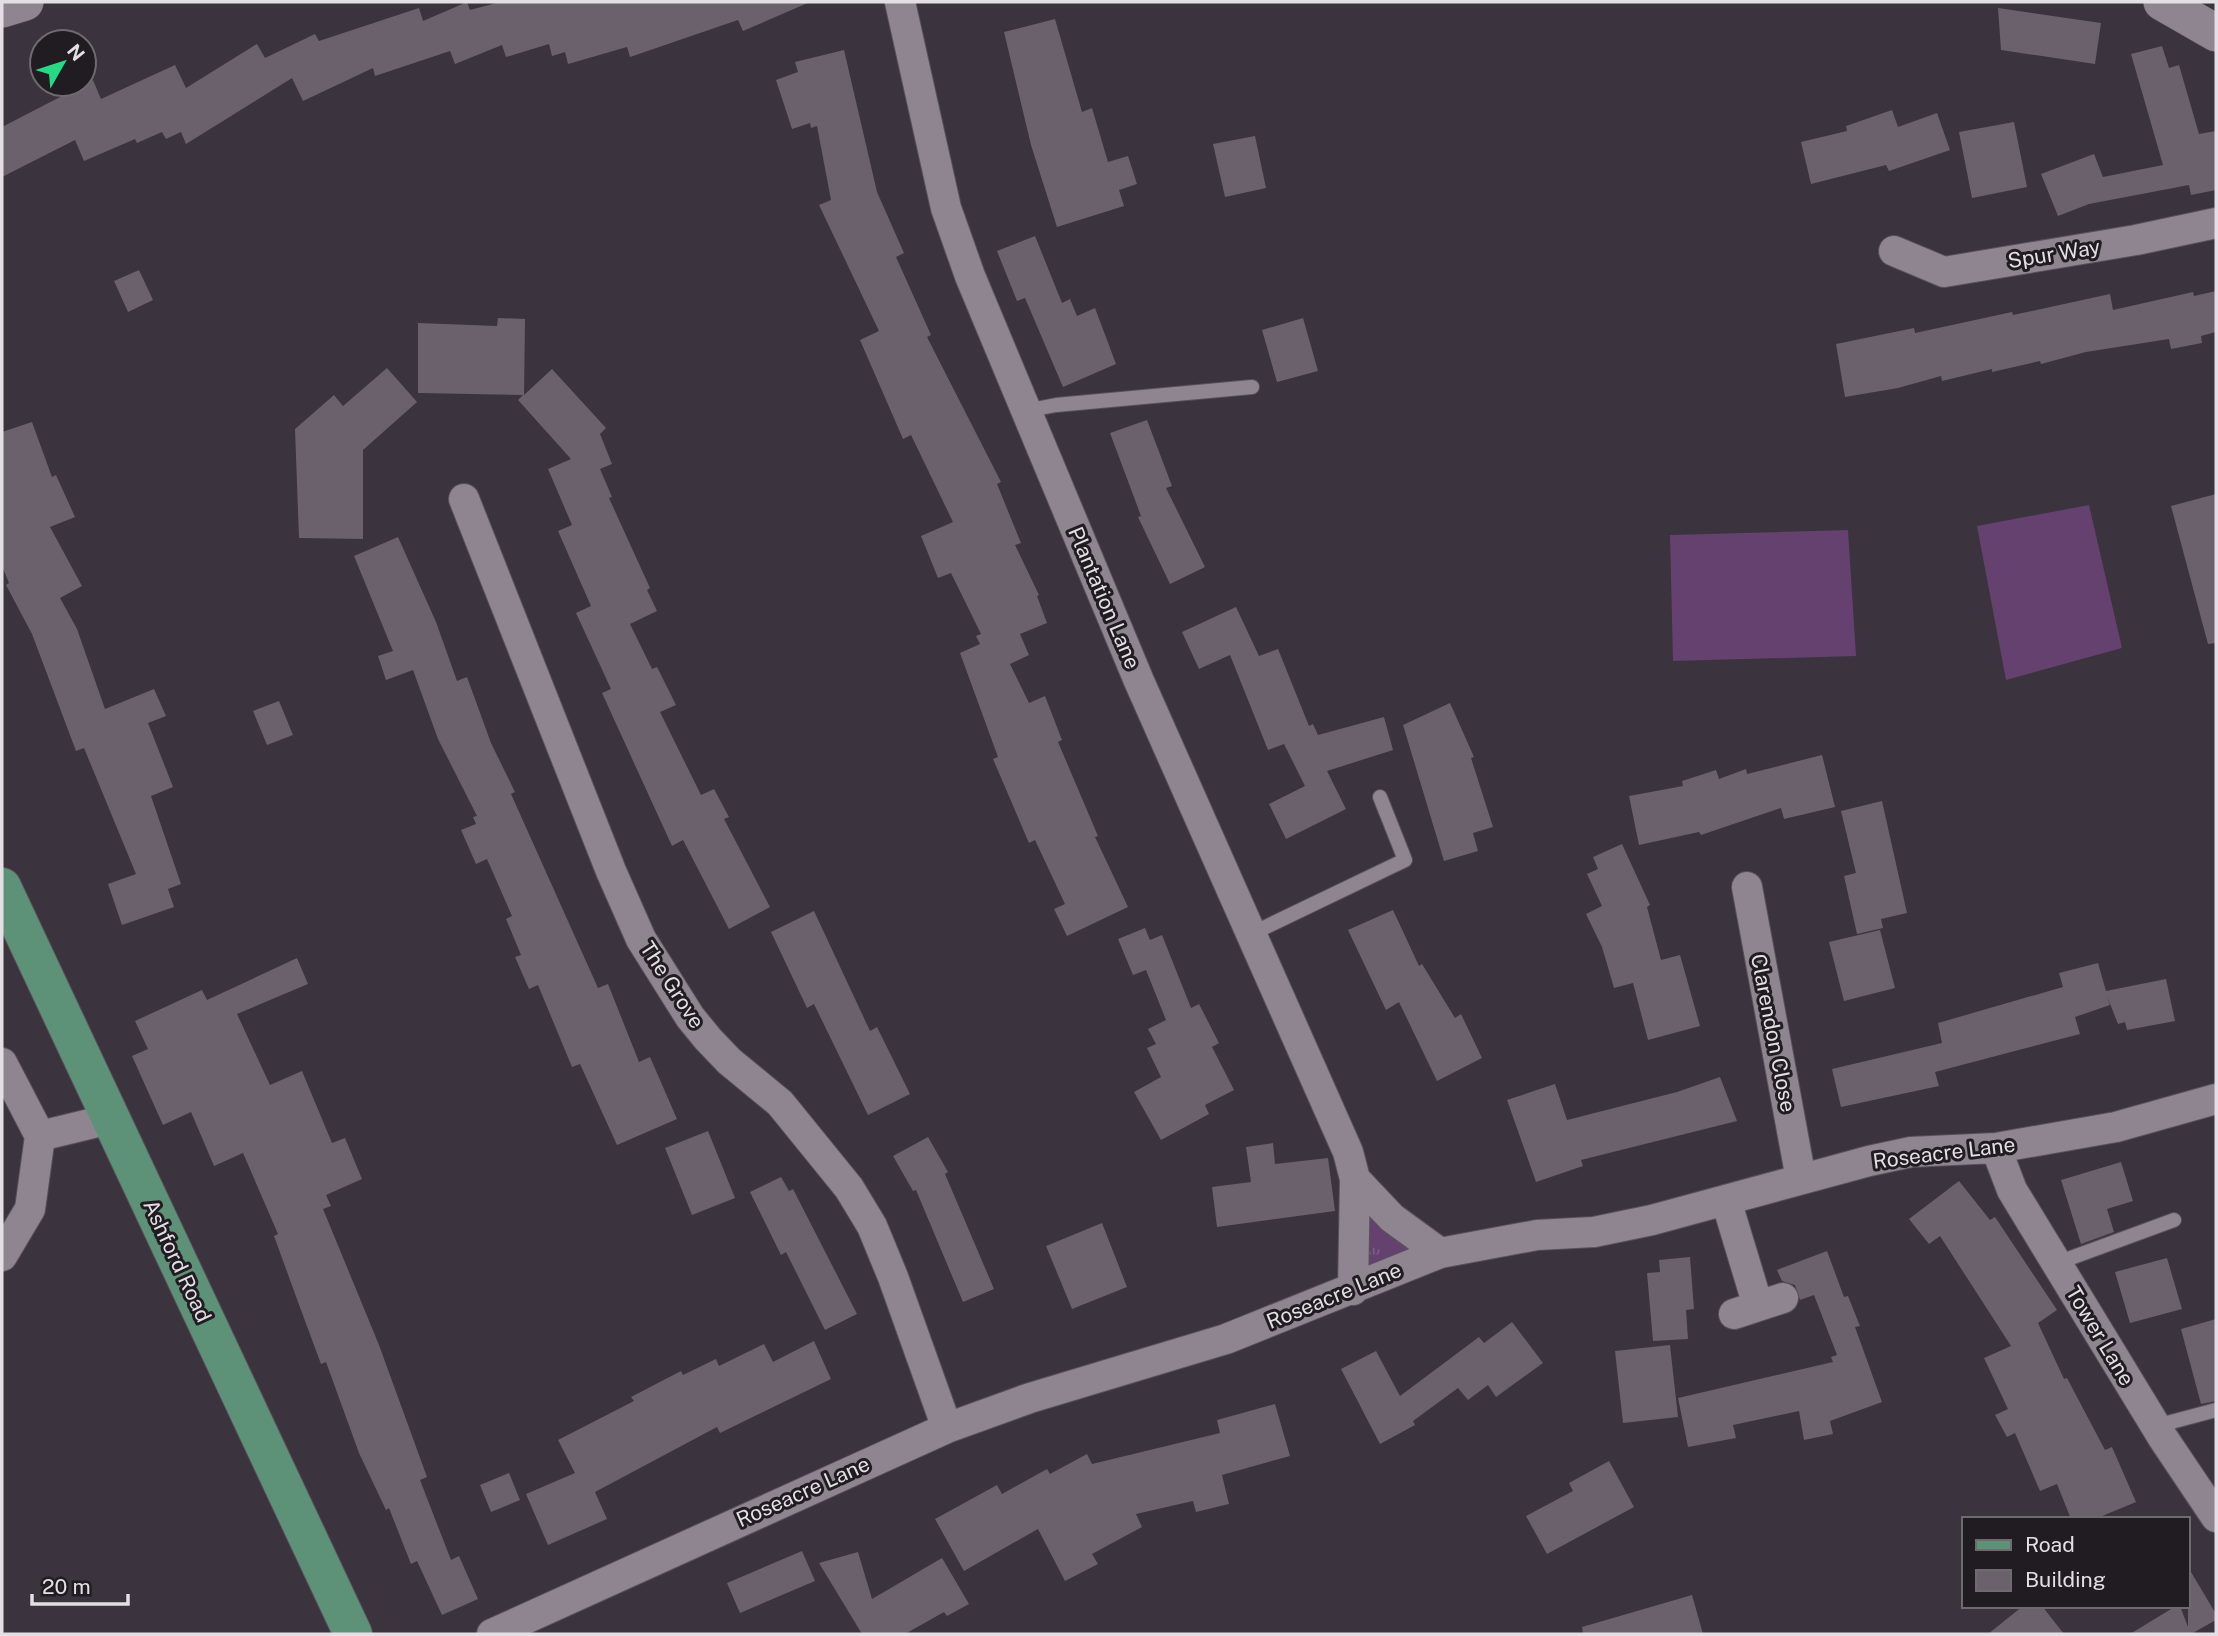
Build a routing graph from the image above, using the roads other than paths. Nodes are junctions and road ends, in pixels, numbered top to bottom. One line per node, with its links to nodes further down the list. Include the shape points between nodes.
1 (25, 2): 4 (street)
2 (900, 2): 9 (street, Plantation Lane, via 946,208)
3 (2162, 2): 5 (street)
4 (2, 9)
5 (2216, 33)
6 (2216, 223): 7 (street, Spur Way, via 1944,272)
7 (1894, 251)
8 (1252, 387): 9 (lane)
9 (1025, 411): 14 (street, Plantation Lane)
10 (464, 499): 31 (street, The Grove, via 641,939 708,1039 780,1103 849,1188 872,1226 893,1277)
11 (1380, 797): 14 (lane, via 1405,860)
12 (2, 887): 17 (main road, Ashford Road)
13 (1747, 887): 21 (street, Clarendon Close)
14 (1251, 934): 20 (street, Plantation Lane, via 1348,1152)
15 (2, 1063): 18 (street)
16 (2216, 1099): 19 (street, Roseacre Lane, via 2116,1127)
17 (110, 1119): 18 (street); 33 (main road, Ashford Road)
18 (40, 1136): 25 (street, via 30,1209)
19 (1996, 1148): 21 (street, Roseacre Lane, via 1911,1152); 26 (street, Tower Lane, via 2012,1190)
20 (1355, 1179): 24 (street, Plantation Lane, via 1392,1218); 27 (street, Plantation Lane)
21 (1801, 1179): 22 (street, Roseacre Lane)
22 (1726, 1200): 24 (street, Roseacre Lane, via 1594,1233 1537,1236); 28 (street)
23 (2174, 1220): 26 (lane)
24 (1440, 1253): 27 (street, Roseacre Lane)
25 (2, 1256)
26 (2057, 1263): 30 (street, Tower Lane)
27 (1353, 1290): 31 (street, Roseacre Lane, via 1226,1339)
28 (1758, 1306)
29 (2216, 1409): 30 (lane)
30 (2156, 1426): 32 (street, Tower Lane)
31 (947, 1427): 34 (street, Roseacre Lane)
32 (2216, 1517)
33 (353, 1634)
34 (492, 1634)

